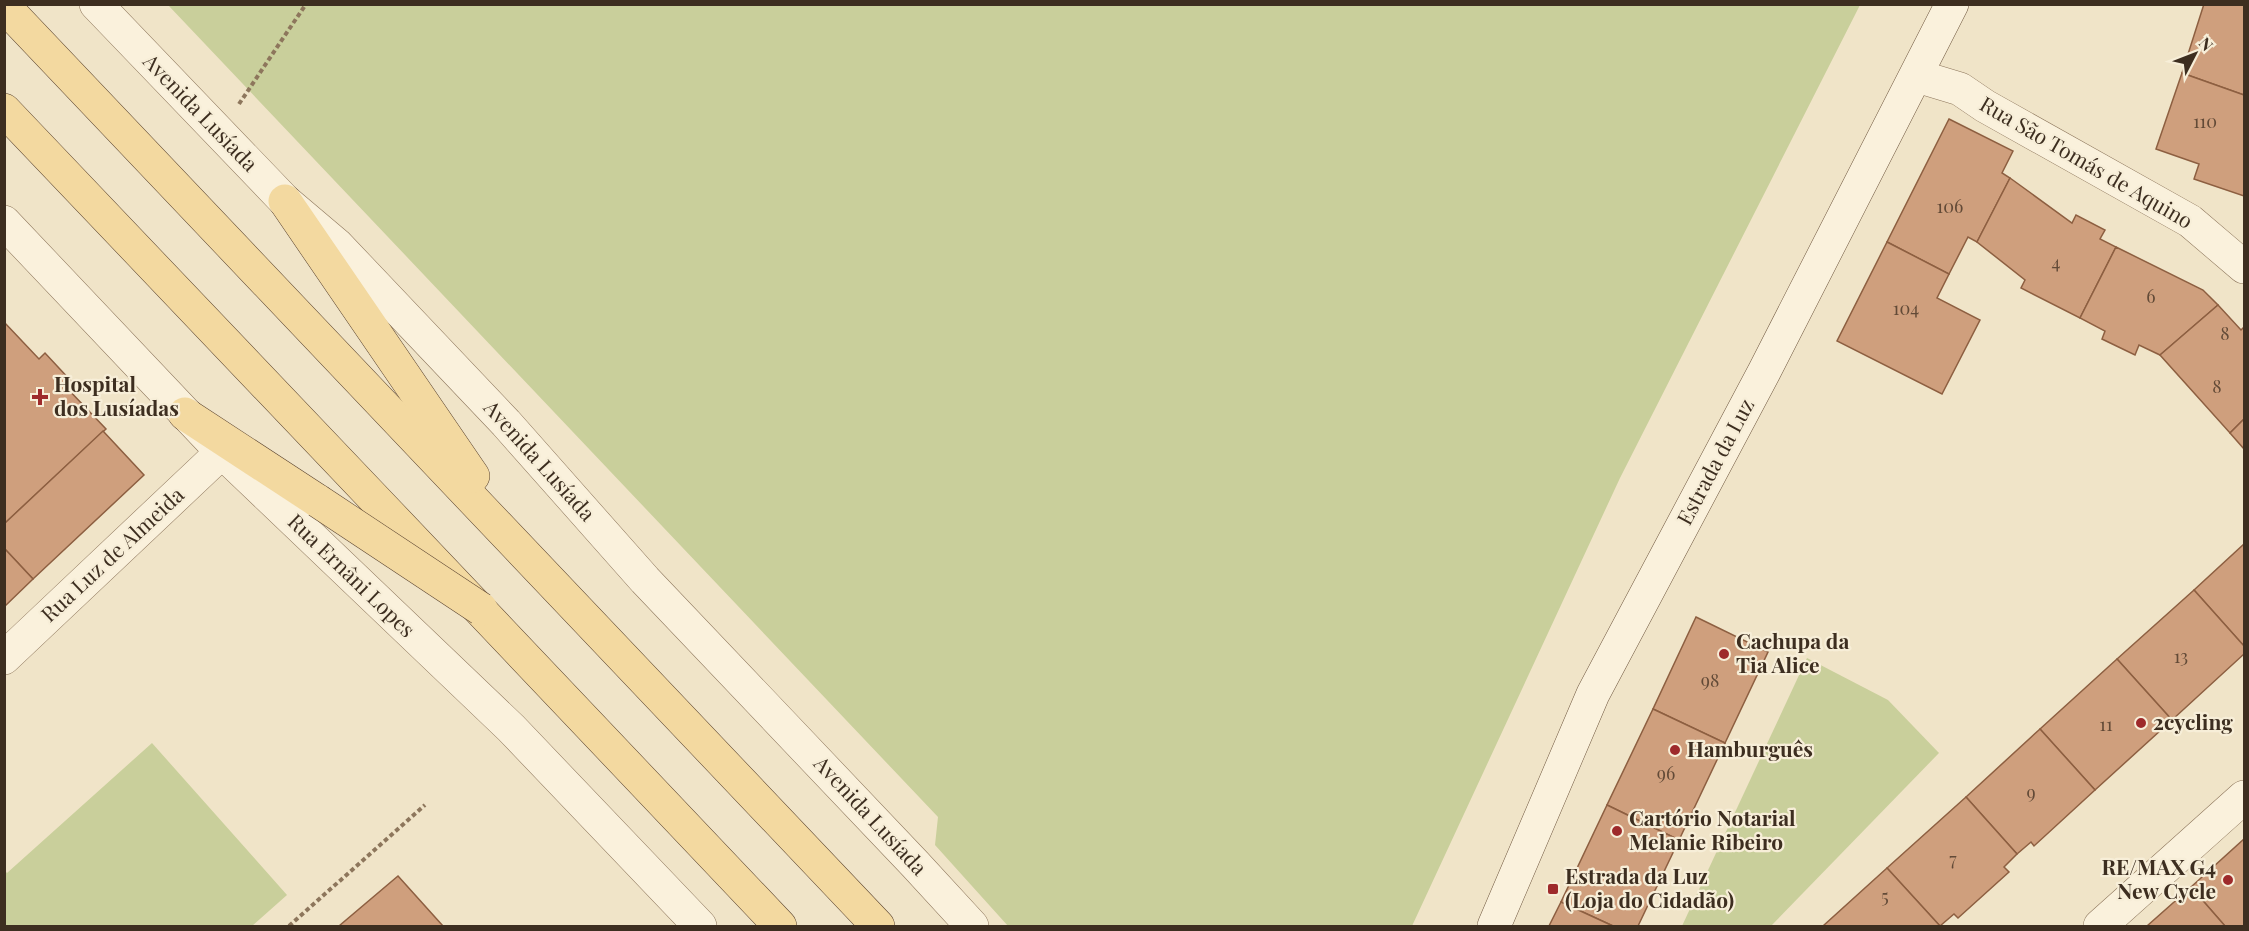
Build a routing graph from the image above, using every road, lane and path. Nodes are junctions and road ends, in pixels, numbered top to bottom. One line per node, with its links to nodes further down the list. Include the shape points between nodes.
1 (96, 4): 7 (street, Avenida Lusíada)
2 (306, 4): 7 (path)
3 (1952, 4): 5 (street, Estrada da Luz)
4 (4, 6): 11 (main road)
5 (1917, 76): 10 (street, Rua São Tomás de Aquino, via 1960,89 2190,221); 23 (street, Estrada da Luz, via 1593,694)
6 (4, 110): 14 (main road, bridge)
7 (219, 133): 8 (street, Avenida Lusíada)
8 (285, 201): 11 (main road); 22 (street, Avenida Lusíada, via 337,245 506,423 645,579)
9 (4, 222): 12 (street, Rua Ernâni Lopes)
10 (2244, 267)
11 (407, 408): 21 (main road, via 538,568)
12 (184, 414): 13 (street, Rua Ernâni Lopes); 14 (main road, bridge)
13 (222, 452): 15 (street, Rua Luz de Almeida); 19 (street, Rua Ernâni Lopes, via 511,728)
14 (481, 609): 20 (main road)
15 (4, 658)
16 (2244, 797): 24 (street)
17 (425, 805): 18 (path)
18 (289, 927)
19 (700, 927)
20 (780, 927)
21 (878, 927)
22 (972, 927)
23 (1494, 927)
24 (2100, 927)

